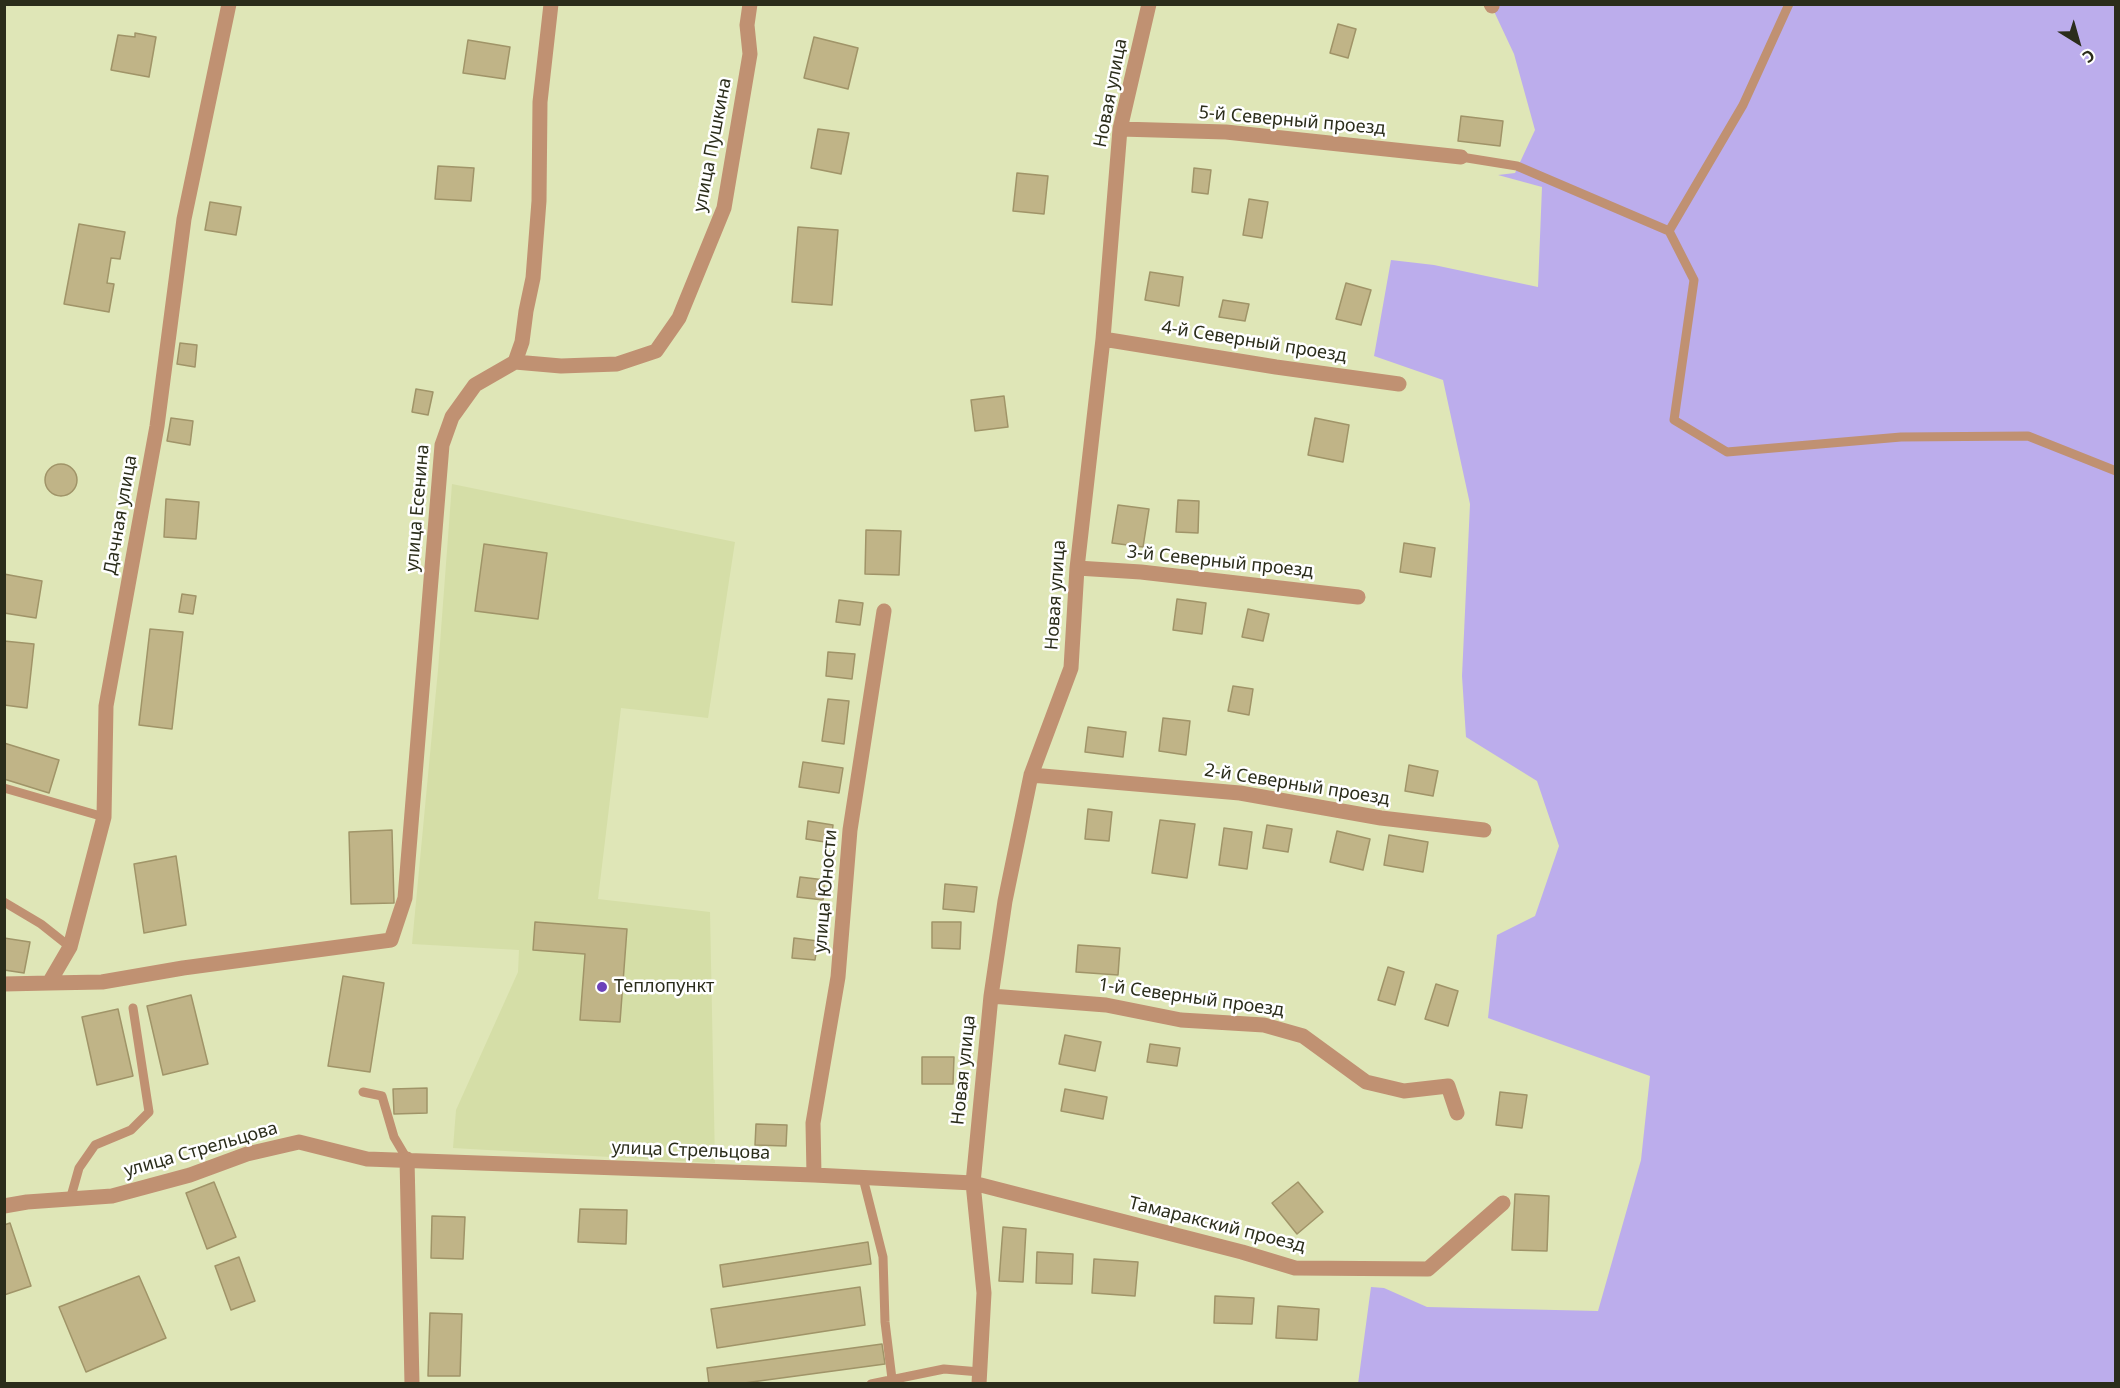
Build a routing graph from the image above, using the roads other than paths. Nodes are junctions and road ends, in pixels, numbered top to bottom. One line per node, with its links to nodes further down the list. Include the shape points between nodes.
1 (229, 4): 18 (street, Дачная улица, via 184,219 157,426 106,706)
2 (550, 4): 10 (street, via 540,102 533,278)
3 (750, 4): 10 (street, улица Пушкина, via 750,54 724,208 679,318 656,351 617,364 561,366)
4 (1149, 4): 6 (street, Новая улица)
5 (1789, 4): 8 (lane, via 1743,105)
6 (1120, 129): 7 (street, 5-й Северный проезд, via 1226,132); 9 (street, Новая улица)
7 (1461, 157): 8 (lane, via 1517,166)
8 (1669, 231): 12 (lane, via 1694,280 1674,420 1727,452 1901,437 2028,436)
9 (1103, 339): 11 (street, 4-й Северный проезд); 13 (street, Новая улица)
10 (515, 362): 22 (street, улица Есенина, via 475,385 452,417 442,445 405,898 391,940 102,982)
11 (1399, 384)
12 (2115, 471)
13 (1077, 568): 14 (street, 3-й Северный проезд); 16 (street, Новая улица, via 1071,668)
14 (1358, 597)
15 (884, 610): 29 (street, улица Юности, via 850,830 838,977 813,1123)
16 (1031, 775): 19 (street, 2-й Северный проезд, via 1240,793 1381,818); 24 (street, Новая улица, via 1005,901)
17 (4, 788): 18 (lane)
18 (104, 817): 21 (street, Дачная улица)
19 (1484, 830)
20 (4, 902): 21 (lane)
21 (70, 947): 22 (street, Дачная улица)
22 (49, 983): 23 (street)
23 (4, 984)
24 (991, 996): 27 (street, 1-й Северный проезд, via 1106,1005 1180,1020 1264,1025 1303,1036 1366,1082 1404,1092 1448,1086); 31 (street, Новая улица)
25 (133, 1008): 32 (lane, via 149,1112 131,1130 95,1145 78,1167)
26 (363, 1092): 28 (lane, via 382,1096 394,1137)
27 (1457, 1113)
28 (407, 1159): 29 (street, улица Стрельцова); 32 (street, улица Стрельцова, via 367,1159 299,1142 112,1196); 37 (street)
29 (814, 1175): 30 (street, улица Стрельцова)
30 (863, 1178): 31 (street, улица Стрельцова); 36 (lane, via 883,1257)
31 (973, 1183): 33 (street, Тамаракский проезд, via 1295,1268 1428,1269); 35 (street, Новая улица, via 984,1293)
32 (70, 1200): 34 (street, улица Стрельцова)
33 (1503, 1203)
34 (4, 1206)
35 (980, 1378): 36 (lane, via 944,1369)
36 (892, 1379): 38 (lane)
37 (412, 1383)
38 (871, 1383)

